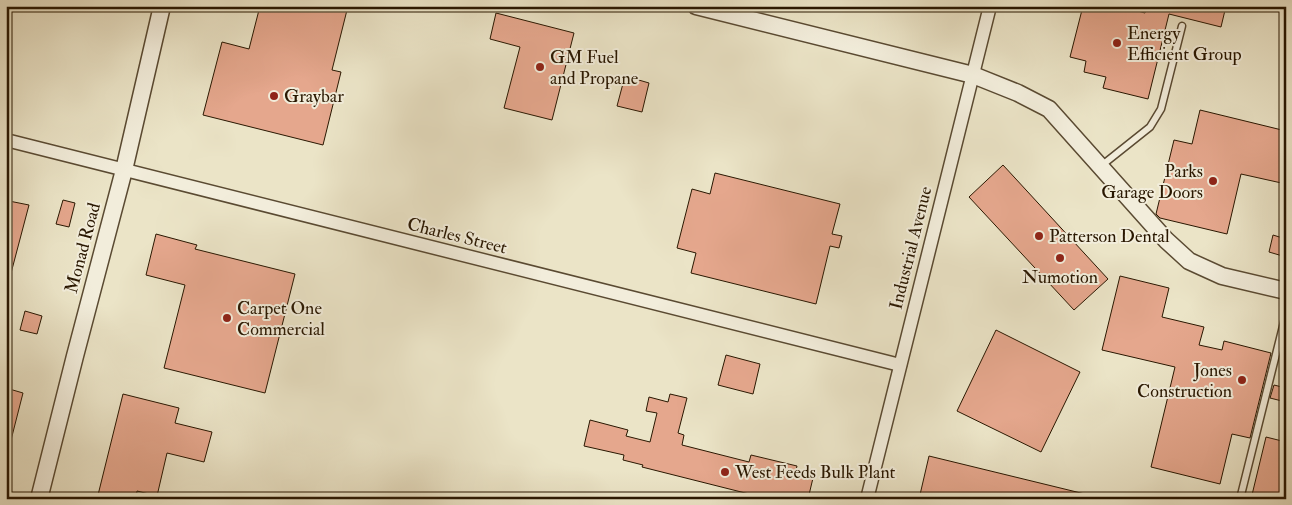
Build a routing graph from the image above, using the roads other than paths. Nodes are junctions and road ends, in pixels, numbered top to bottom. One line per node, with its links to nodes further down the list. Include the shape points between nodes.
1 (162, 6): 9 (street, Monad Road)
2 (696, 6): 4 (street)
3 (990, 6): 6 (street, Industrial Avenue)
4 (726, 10): 6 (street)
5 (1182, 26): 8 (lane, via 1161,109 1150,128)
6 (973, 75): 8 (street, via 1050,109); 12 (street, Industrial Avenue)
7 (6, 140): 9 (street, Charles Street)
8 (1100, 166): 10 (street, via 1189,261 1222,276)
9 (124, 170): 12 (street, Charles Street); 13 (street, Monad Road)
10 (1286, 292)
11 (1286, 314): 15 (lane)
12 (900, 365): 14 (street, Industrial Avenue)
13 (39, 499)
14 (866, 499)
15 (1240, 499)

